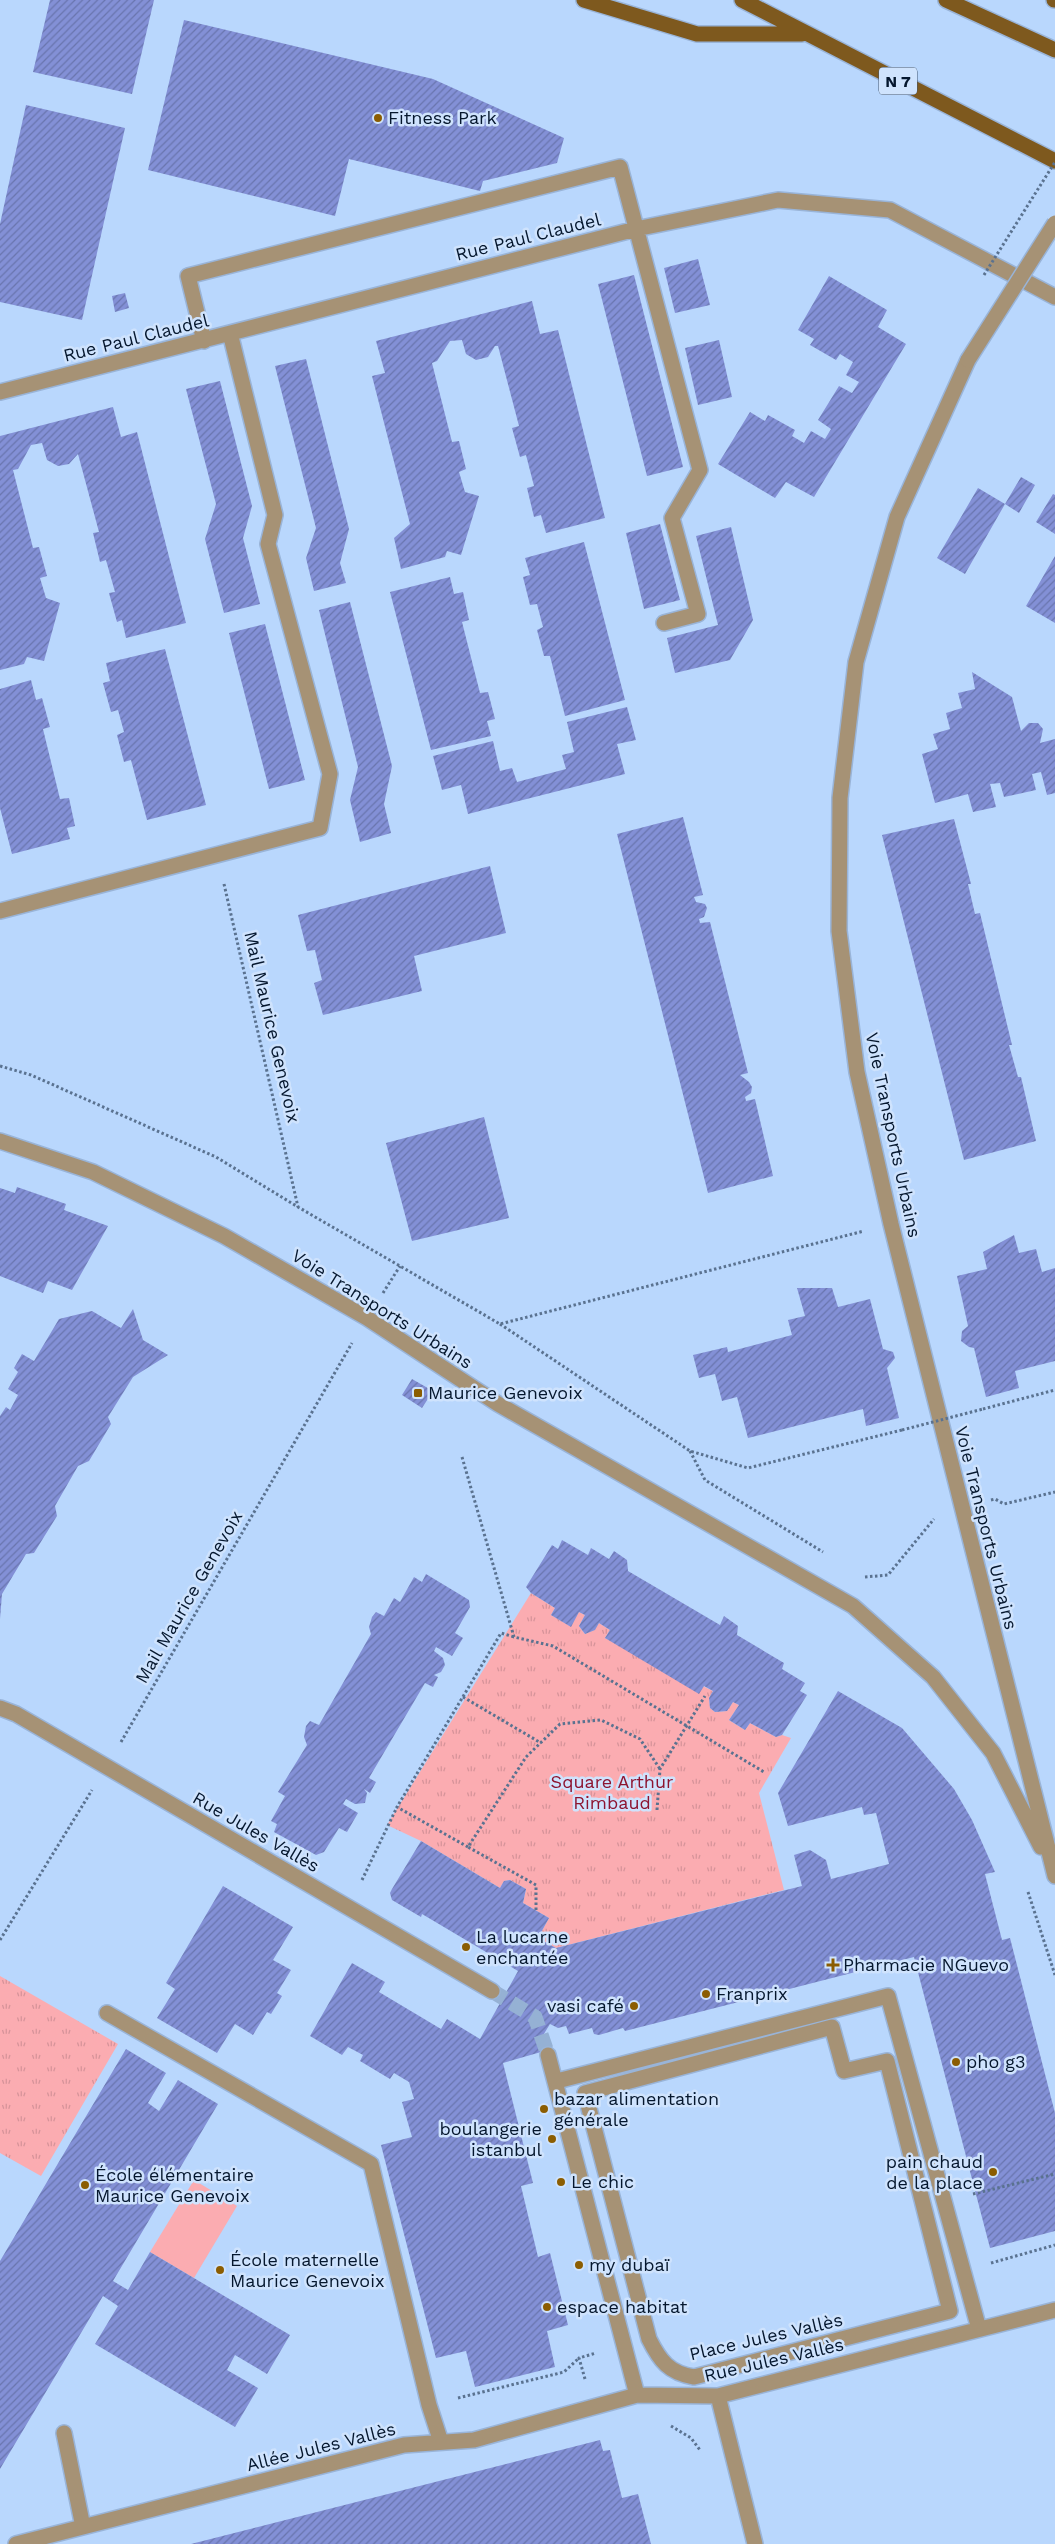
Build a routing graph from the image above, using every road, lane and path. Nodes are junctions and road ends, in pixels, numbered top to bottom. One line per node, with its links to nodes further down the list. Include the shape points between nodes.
1 (584, 0): 4 (main road, via 697,34)
2 (742, 0): 4 (main road, N 7)
3 (946, 0): 5 (main road)
4 (805, 34): 6 (main road, N 7)
5 (1055, 50)
6 (1055, 162): 9 (path, bridge)
7 (1055, 223): 20 (street, Voie Transports Urbains, bridge, via 968,360 897,517 856,662 840,798 838,931 857,1072)
8 (636, 229): 10 (street, Rue Paul Claudel, via 778,200 890,210); 11 (street, Rue Paul Claudel); 12 (street, via 620,167 188,276); 14 (street, via 700,470 672,518 698,614)
9 (982, 277)
10 (1055, 298)
11 (230, 334): 12 (street, Rue Paul Claudel); 15 (street, via 276,515 268,544 330,774 320,828)
12 (204, 340): 13 (street, Rue Paul Claudel)
13 (0, 392)
14 (664, 623)
15 (217, 854): 16 (street); 19 (path, Mail Maurice Genevoix)
16 (0, 911)
17 (0, 1066): 19 (path, via 31,1074 216,1157)
18 (0, 1141): 22 (street, Voie Transports Urbains, via 93,1172 224,1236)
19 (298, 1207): 21 (path)
20 (891, 1224): 23 (path); 28 (street, Voie Transports Urbains)
21 (400, 1266): 22 (path, Mail Maurice Genevoix); 23 (path)
22 (367, 1318): 37 (path, Mail Maurice Genevoix); 43 (street, Voie Transports Urbains, via 498,1404 853,1606 933,1676 993,1753)
23 (500, 1324): 25 (path)
24 (1055, 1390): 25 (path, bridge, via 748,1468)
25 (690, 1451): 29 (path, via 705,1480)
26 (462, 1457): 31 (path)
27 (1055, 1492): 28 (path, via 1004,1504 995,1499)
28 (960, 1507): 30 (path, via 941,1511 888,1575 864,1577); 43 (street, Voie Transports Urbains)
29 (826, 1554)
30 (857, 1572)
31 (514, 1637): 33 (path, via 501,1633); 35 (path, via 553,1646)
32 (705, 1696): 35 (path)
33 (463, 1697): 36 (path); 40 (path)
34 (0, 1708): 37 (street, Rue Jules Vallès, via 16,1714)
35 (688, 1726): 38 (path); 39 (path)
36 (541, 1742): 38 (path, via 560,1724 601,1720 640,1739); 42 (path, via 526,1757)
37 (106, 1767): 45 (street, Rue Jules Vallès); 47 (path, Mail Maurice Genevoix)
38 (660, 1770): 41 (path)
39 (764, 1772)
40 (398, 1807): 42 (path); 45 (path)
41 (657, 1810)
42 (468, 1848): 46 (path, via 536,1885)
43 (1055, 1875)
44 (1028, 1891): 48 (path)
45 (349, 1908): 49 (street, Rue Jules Vallès)
46 (536, 1910)
47 (0, 1940)
48 (1055, 1975)
49 (492, 1991)
50 (107, 2013): 63 (street, via 371,2164)
51 (548, 2055): 53 (street)
52 (844, 2072): 52 (street, Place Jules Vallès, via 832,2027 585,2093 649,2339 658,2356 679,2375 694,2377 950,2311 887,2061)
53 (557, 2081): 55 (street, via 888,1996); 61 (street)
54 (1055, 2174): 55 (path, via 976,2194)
55 (942, 2195): 57 (street)
56 (1055, 2245): 57 (path, via 986,2264)
57 (972, 2305): 59 (street)
58 (1055, 2310): 59 (street, Rue Jules Vallès)
59 (979, 2329): 62 (street, Rue Jules Vallès)
60 (579, 2358): 63 (path, via 564,2372)
61 (637, 2395): 62 (street, Rue Jules Vallès); 65 (street, Allée Jules Vallès, via 474,2440)
62 (718, 2396): 68 (street)
63 (429, 2405): 65 (street)
64 (64, 2433): 66 (street)
65 (441, 2442): 66 (street, Allée Jules Vallès, via 404,2445)
66 (83, 2527): 67 (street, Allée Jules Vallès)
67 (16, 2544)
68 (755, 2544)

